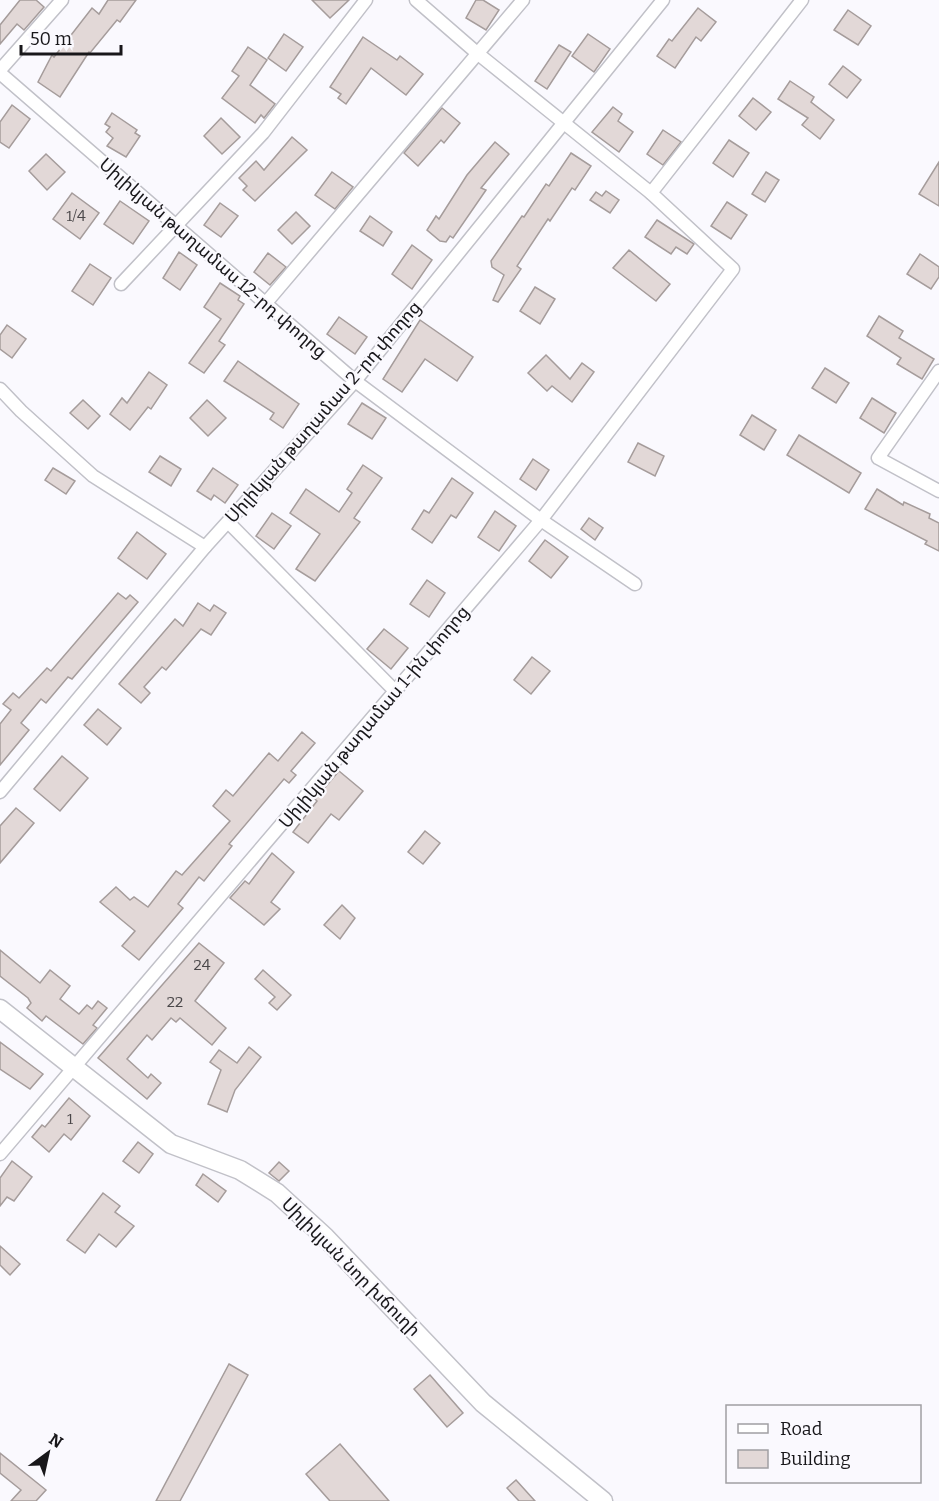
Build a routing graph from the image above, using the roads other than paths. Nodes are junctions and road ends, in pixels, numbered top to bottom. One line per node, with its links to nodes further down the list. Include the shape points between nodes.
1 (62, 0): 8 (street)
2 (366, 0): 11 (street, via 263,133)
3 (416, 0): 7 (street)
4 (523, 0): 7 (street)
5 (663, 0): 9 (street, Սիլիկյան թաղամաս 2-րդ փողոց)
6 (802, 0): 10 (street)
7 (477, 54): 9 (street); 13 (street)
8 (0, 71): 11 (street, Սիլիկյան թաղամաս 12-րդ փողոց)
9 (564, 121): 10 (street); 15 (street, Սիլիկյան թաղամաս 2-րդ փողոց)
10 (651, 193): 18 (street, Սիլիկյան թաղամաս 1-ին փողոց, via 733,269)
11 (175, 226): 12 (street); 13 (street, Սիլիկյան թաղամաս 12-րդ փողոց)
12 (121, 284)
13 (265, 304): 15 (street, Սիլիկյան թաղամաս 12-րդ փողոց)
14 (939, 371): 17 (street, via 878,458)
15 (355, 381): 18 (street, Սիլիկյան թաղամաս 12-րդ փողոց); 19 (street, Սիլիկյան թաղամաս 2-րդ փողոց)
16 (0, 389): 20 (street, via 93,476)
17 (939, 491)
18 (541, 520): 21 (street, Սիլիկյան թաղամաս 12-րդ փողոց); 22 (street, Սիլիկյան թաղամաս 1-ին փողոց)
19 (229, 523): 20 (street, Սիլիկյան թաղամաս 2-րդ փողոց); 22 (street)
20 (205, 547): 23 (street, Սիլիկյան թաղամաս 2-րդ փողոց)
21 (635, 584)
22 (396, 692): 25 (street, Սիլիկյան թաղամաս 1-ին փողոց)
23 (0, 792)
24 (0, 1009): 25 (main road, Սիլիկյան նոր խճուղի)
25 (74, 1068): 26 (street, Սիլիկյան թաղամաս 1-ին փողոց); 27 (main road, Սիլիկյան նոր խճուղի, via 171,1144 240,1170 278,1193 483,1403)
26 (0, 1154)
27 (603, 1501)

